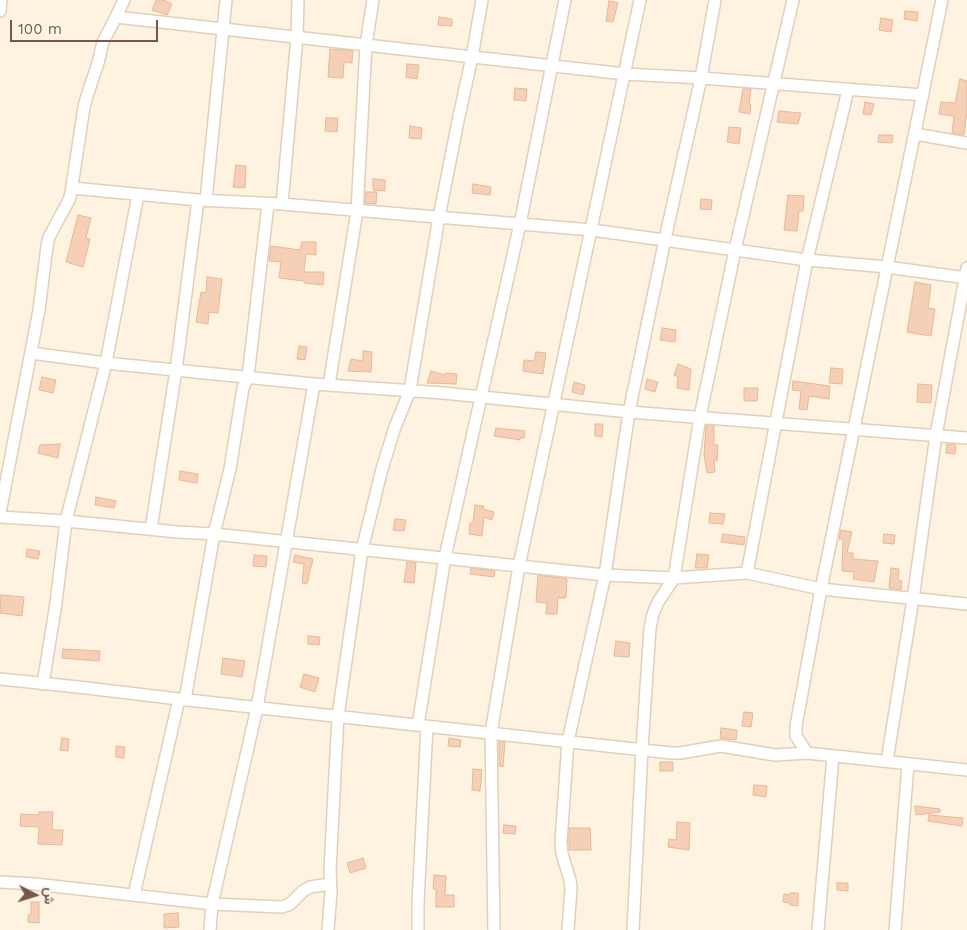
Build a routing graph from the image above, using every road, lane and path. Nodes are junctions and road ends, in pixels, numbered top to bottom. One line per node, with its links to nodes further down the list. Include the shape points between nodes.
1 (1, 0): 12 (street)
2 (124, 0): 13 (street)
3 (226, 0): 14 (street)
4 (298, 0): 15 (street)
5 (373, 0): 16 (street)
6 (482, 0): 17 (street)
7 (565, 0): 18 (street)
8 (640, 0): 19 (street)
9 (716, 0): 20 (street)
10 (793, 0): 21 (street)
11 (942, 0): 23 (street)
12 (0, 11)
13 (116, 17): 14 (street); 26 (street, via 103,42 86,102)
14 (222, 29): 15 (street); 28 (street)
15 (298, 37): 16 (street); 30 (street)
16 (366, 45): 17 (street); 31 (street)
17 (472, 57): 18 (street); 32 (street)
18 (552, 65): 19 (street); 33 (street)
19 (625, 74): 20 (street); 34 (street)
20 (702, 78): 21 (street); 35 (street)
21 (774, 85): 22 (street); 36 (street)
22 (848, 90): 23 (street); 37 (street)
23 (923, 96): 24 (street)
24 (915, 134): 25 (street); 38 (street)
25 (967, 143)
26 (72, 188): 27 (street); 40 (street, via 46,246)
27 (138, 195): 28 (street); 41 (street)
28 (202, 200): 29 (street); 42 (street)
29 (268, 204): 30 (street); 43 (street)
30 (282, 204): 31 (street)
31 (357, 211): 32 (street); 45 (street)
32 (439, 217): 33 (street); 46 (street)
33 (520, 224): 34 (street); 47 (street)
34 (592, 230): 35 (street); 48 (street)
35 (665, 239): 36 (street); 49 (street)
36 (735, 250): 37 (street); 50 (street)
37 (807, 260): 38 (street); 51 (street)
38 (887, 267): 39 (street); 52 (street)
39 (966, 274): 53 (street)
40 (31, 352): 41 (street); 55 (street)
41 (106, 363): 42 (street); 56 (street)
42 (176, 370): 43 (street); 57 (street)
43 (248, 377): 44 (street); 58 (street, via 243,388 230,469)
44 (314, 384): 45 (street); 59 (street)
45 (329, 385): 46 (street)
46 (410, 390): 47 (street); 60 (street, via 382,468)
47 (482, 397): 48 (street); 61 (street)
48 (554, 404): 49 (street); 62 (street)
49 (629, 412): 50 (street); 64 (street)
50 (700, 417): 51 (street); 65 (street)
51 (775, 423): 52 (street); 63 (street)
52 (854, 429): 53 (street); 66 (street)
53 (936, 435): 54 (street); 67 (street)
54 (967, 438)
55 (0, 515): 56 (street)
56 (66, 521): 57 (street); 70 (street)
57 (151, 529): 58 (street)
58 (214, 534): 59 (street); 71 (street)
59 (286, 541): 60 (street); 72 (street)
60 (362, 550): 61 (street); 73 (street)
61 (445, 557): 62 (street); 74 (street)
62 (519, 566): 64 (street); 75 (street)
63 (747, 573): 65 (street); 66 (street)
64 (605, 575): 65 (street); 76 (street)
65 (674, 578): 77 (street, via 658,602 650,628)
66 (821, 589): 67 (street); 78 (street, via 796,726 796,736)
67 (913, 599): 68 (street); 80 (street)
68 (967, 604)
69 (0, 680): 70 (street)
70 (43, 684): 71 (street)
71 (182, 699): 72 (street); 85 (street)
72 (257, 708): 73 (street); 86 (street)
73 (338, 716): 74 (street); 84 (street)
74 (422, 726): 75 (street); 89 (street)
75 (491, 733): 76 (street); 90 (street)
76 (568, 742): 77 (street); 91 (street, via 561,842 571,888)
77 (642, 750): 78 (street, via 680,753 722,746 775,755); 92 (street)
78 (807, 753): 79 (street)
79 (833, 756): 80 (street); 93 (street)
80 (887, 761): 81 (street)
81 (908, 764): 82 (street); 94 (street)
82 (967, 770)
83 (0, 882): 85 (street)
84 (330, 884): 86 (street, via 303,891 287,906); 87 (street)
85 (134, 896): 86 (street)
86 (212, 904): 88 (street)
87 (326, 928)
88 (210, 930)
89 (418, 930)
90 (494, 930)
91 (568, 930)
92 (633, 930)
93 (818, 930)
94 (896, 930)

